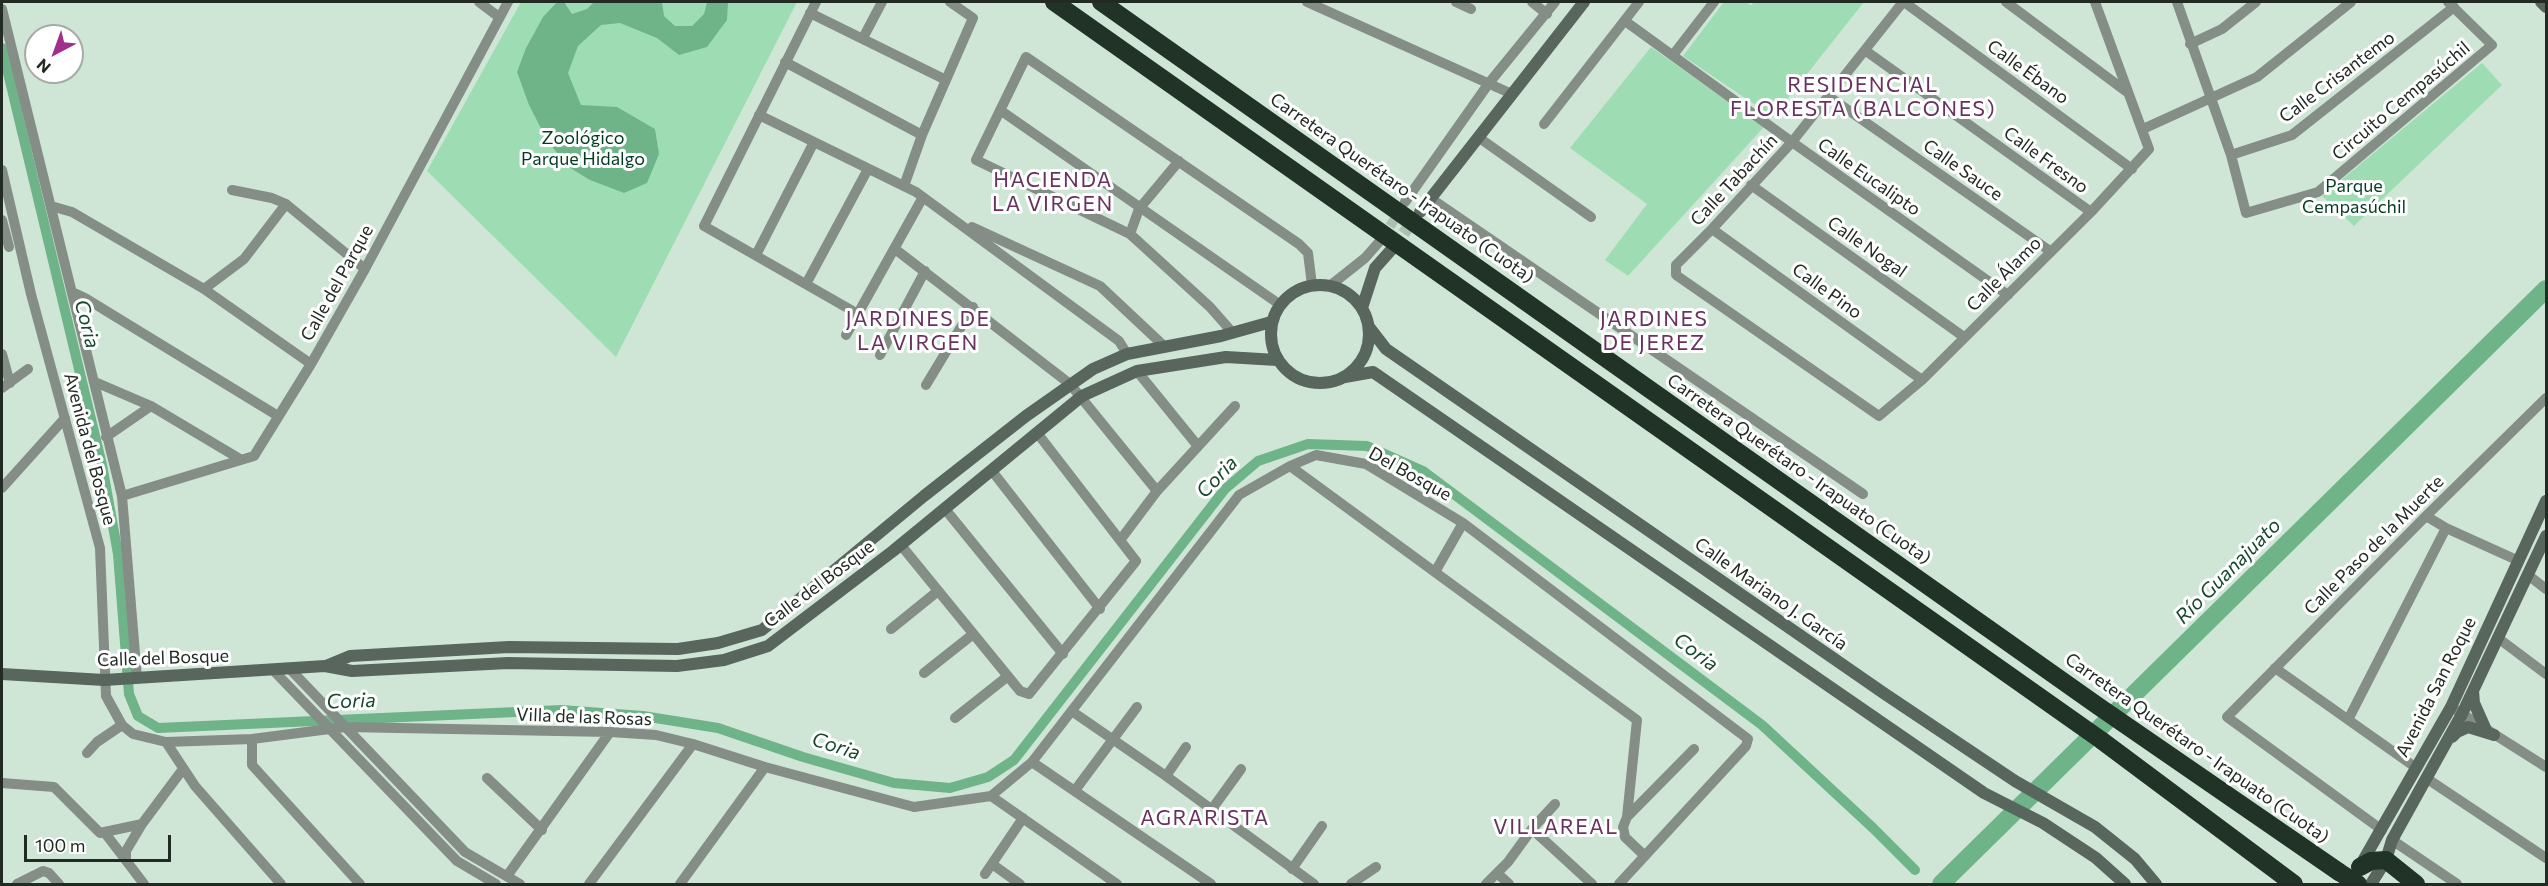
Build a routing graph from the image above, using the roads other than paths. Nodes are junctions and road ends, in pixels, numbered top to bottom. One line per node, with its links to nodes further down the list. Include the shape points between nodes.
1 (479, 2): 25 (street)
2 (508, 2): 25 (street, Calle del Parque)
3 (816, 2): 24 (street)
4 (882, 2): 27 (street)
5 (950, 2): 32 (street, via 973,18)
6 (1054, 2): 226 (highway, via 2081,725)
7 (1101, 2): 205 (highway, Carretera Querétaro - Irapuato (Cuota))
8 (1532, 2): 21 (street)
9 (1584, 2): 35 (street)
10 (1639, 2): 26 (street)
11 (1714, 2): 30 (street)
12 (1904, 2): 29 (street, Calle Tabachín); 49 (street, Calle Ébano)
13 (2006, 2): 34 (street)
14 (2095, 2): 34 (street)
15 (2177, 2): 28 (street, Circuito Cempasúchil)
16 (2256, 2): 28 (street, via 2222,28)
17 (2351, 2): 37 (street, via 2257,77)
18 (2541, 2): 22 (street)
19 (1314, 3): 33 (street)
20 (2451, 4): 46 (street, Calle Crisantemo, via 2292,135); 46 (street, Circuito Cempasúchil, via 2492,45 2318,192 2246,213)
21 (1549, 6): 33 (street)
22 (2547, 7)
23 (2, 9): 59 (street)
24 (810, 14): 27 (street); 31 (street)
25 (499, 18): 74 (street, Calle del Parque)
26 (1625, 21): 30 (street, Calle Eucalipto); 40 (street)
27 (863, 38): 32 (street)
28 (2190, 44): 37 (street, Circuito Cempasúchil)
29 (1866, 51): 36 (street, Calle Tabachín); 62 (street, Calle Fresno)
30 (1673, 56): 45 (street, Calle Eucalipto)
31 (785, 62): 39 (street); 42 (street)
32 (946, 80): 42 (street)
33 (1489, 83): 35 (street); 56 (street)
34 (2127, 92): 41 (street)
35 (1512, 94): 43 (street)
36 (1828, 96): 45 (street, Calle Tabachín); 72 (street, Calle Sauce)
37 (2212, 99): 41 (street); 46 (street, Circuito Cempasúchil)
38 (1000, 110): 47 (street, via 1026,57); 60 (street); 67 (street, via 976,160)
39 (759, 115): 44 (street); 73 (street, via 704,226)
40 (1544, 124)
41 (2143, 129): 49 (street, Calle Álamo, via 2149,150)
42 (922, 135): 52 (street)
43 (1478, 137): 55 (street); 64 (street)
44 (814, 141): 48 (street); 73 (street)
45 (1792, 142): 51 (street, Calle Tabachín); 81 (street, Calle Eucalipto)
46 (2231, 155)
47 (1179, 161): 60 (street); 77 (street, via 1299,244 1308,253)
48 (868, 169): 52 (street); 76 (street)
49 (2132, 169): 62 (street, Calle Álamo)
50 (2, 170): 58 (street, Avenida del Bosque)
51 (1751, 185): 66 (street, Calle Tabachín); 90 (street, Calle Nogal)
52 (904, 186): 54 (street)
53 (232, 190): 57 (street)
54 (923, 197): 63 (street); 70 (street)
55 (1430, 198): 61 (street); 120 (street)
56 (1405, 202)
57 (286, 204): 74 (street); 79 (street, via 244,259)
58 (5, 206): 69 (street, Avenida del Bosque)
59 (51, 206): 79 (street, via 72,212); 80 (street)
60 (1139, 209): 67 (street); 82 (street)
61 (1420, 212)
62 (2091, 212): 72 (street, Calle Álamo)
63 (950, 217): 91 (street, via 1100,286); 93 (street, via 1119,341)
64 (1591, 217)
65 (2, 220): 69 (street)
66 (1712, 229): 100 (street, Calle Pino); 110 (street, Calle Tabachín, via 1676,265 1676,275)
67 (1130, 234): 88 (street, via 1210,306)
68 (1380, 242): 78 (street)
69 (10, 246): 111 (street, Avenida del Bosque)
70 (895, 249): 75 (street); 85 (street)
71 (1392, 249): 84 (street, via 1376,268)
72 (2050, 251): 81 (street, Calle Álamo)
73 (756, 255): 76 (street)
74 (365, 269): 96 (street, Calle del Parque)
75 (925, 270): 83 (street); 94 (street)
76 (806, 284): 85 (street)
77 (1312, 285): 78 (street); 82 (street, via 1294,291)
78 (1331, 285): 84 (street, via 1349,294)
79 (204, 289): 96 (street)
80 (72, 292): 101 (street); 109 (street)
81 (2008, 295): 90 (street, Calle Álamo)
82 (1279, 304): 86 (street)
83 (973, 308): 102 (street); 103 (street)
84 (1362, 308): 87 (street)
85 (858, 314): 89 (street)
86 (1271, 322): 88 (street, Calle del Bosque); 95 (street, via 1270,341)
87 (1369, 327): 99 (street, via 1368,346 1360,364); 225 (street, Calle Mariano J. García, via 1386,349 1885,694 2015,781 2095,827 2135,859)
88 (1232, 332): 91 (street, Calle del Bosque)
89 (846, 335)
90 (1964, 337): 100 (street, Calle Álamo)
91 (1165, 346): 93 (street, Calle del Bosque)
92 (2, 354): 104 (street)
93 (1127, 354): 102 (street, Calle del Bosque)
94 (880, 355)
95 (1277, 360): 98 (street, Calle del Bosque, via 1226,357); 99 (street, via 1290,374 1308,383 1327,384)
96 (311, 364): 109 (street, Calle del Parque)
97 (28, 369): 104 (street)
98 (1137, 371): 105 (street, Calle del Bosque); 114 (street)
99 (1346, 377): 224 (street, via 1373,372 1984,793 2043,823 2096,858)
100 (1922, 380): 110 (street, Calle Álamo)
101 (95, 382): 107 (street); 113 (street)
102 (1070, 384): 105 (street); 140 (street, Calle del Bosque, via 924,496 762,630 678,649 509,647 350,656)
103 (926, 385)
104 (6, 386)
105 (1082, 396): 112 (street, Calle del Bosque); 119 (street)
106 (2547, 398): 124 (street, Calle Paso de la Muerte)
107 (150, 406): 113 (street); 115 (street)
108 (1235, 406): 114 (street)
109 (278, 416): 115 (street, Calle del Parque, via 254,456)
110 (1878, 416)
111 (65, 418): 118 (street); 149 (street, Avenida del Bosque, via 100,548)
112 (1038, 434): 117 (street, Calle del Bosque); 128 (street)
113 (106, 437): 121 (street)
114 (1197, 445): 119 (street)
115 (240, 459): 121 (street, Calle del Parque)
116 (1290, 466): 125 (street, Del Bosque, via 1316,455 1366,465); 131 (street); 153 (street, Del Bosque, via 1239,495)
117 (992, 471): 123 (street, Calle del Bosque); 135 (street)
118 (2, 488)
119 (1157, 490): 128 (street)
120 (1863, 494)
121 (122, 496): 148 (street)
122 (2547, 501): 130 (street, Avenida San Roque)
123 (945, 509): 129 (street, Calle del Bosque); 139 (street)
124 (2426, 516): 126 (street); 142 (street, Calle Paso de la Muerte)
125 (1463, 523): 131 (street); 194 (street, Del Bosque, via 1748,739 1746,746)
126 (2446, 528): 130 (street); 156 (street)
127 (2547, 536): 132 (street, Avenida San Roque)
128 (1121, 539): 135 (street, via 1137,561)
129 (900, 544): 134 (street); 140 (street, Calle del Bosque, via 768,646 724,660 677,666 508,663 352,671)
130 (2519, 561): 152 (street, Avenida San Roque)
131 (1435, 572): 185 (street, via 1637,720)
132 (2528, 575): 133 (street); 138 (street, Avenida San Roque)
133 (2547, 589)
134 (938, 591): 136 (street); 137 (street)
135 (1100, 609): 139 (street)
136 (891, 629)
137 (972, 635): 144 (street); 147 (street)
138 (2498, 638): 146 (street); 150 (street, Avenida San Roque)
139 (1063, 654): 147 (street, via 1029,694 1020,692)
140 (325, 666): 141 (street, Calle del Bosque)
141 (289, 668): 143 (street, Calle del Bosque); 158 (street)
142 (2275, 668): 156 (street); 191 (street, Calle Paso de la Muerte, via 2227,717)
143 (274, 671): 148 (street, Calle del Bosque); 157 (street)
144 (924, 673)
145 (2, 674): 149 (street, Calle del Bosque)
146 (2547, 674)
147 (1008, 676): 155 (street)
148 (129, 678): 149 (street, Calle del Bosque)
149 (104, 680): 159 (street, Avenida del Bosque, via 106,696)
150 (2473, 691): 154 (street, Avenida San Roque); 161 (street, via 2474,703)
151 (1137, 707): 164 (street)
152 (2451, 707): 154 (street); 173 (street, Avenida San Roque)
153 (1073, 712): 164 (street); 171 (street, Del Bosque)
154 (2462, 714): 161 (street); 167 (street, Avenida San Roque)
155 (955, 718)
156 (2349, 718): 173 (street)
157 (324, 724): 158 (street, Villa de las Rosas); 163 (street, Villa de las Rosas); 211 (street, via 457,861)
158 (342, 724): 160 (street, Villa de las Rosas); 203 (street, via 465,852)
159 (122, 725): 162 (street, Avenida del Bosque); 170 (street)
160 (610, 732): 166 (street, Villa de las Rosas, via 656,735); 190 (street)
161 (2490, 732): 167 (street, via 2468,727); 174 (street)
162 (133, 734): 165 (street, Villa de las Rosas)
163 (252, 739): 165 (street, Villa de las Rosas); 210 (street, via 252,765)
164 (1114, 739): 177 (street); 181 (street)
165 (166, 742): 175 (street)
166 (693, 744): 172 (street, Villa de las Rosas); 213 (street)
167 (2445, 745): 179 (street, Avenida San Roque)
168 (1186, 747): 177 (street)
169 (1694, 748): 185 (street)
170 (87, 753)
171 (1032, 762): 181 (street); 182 (street, Del Bosque)
172 (765, 767): 182 (street, Villa de las Rosas, via 914,807); 214 (street)
173 (2415, 767): 191 (street, Avenida San Roque)
174 (2547, 767)
175 (183, 769): 187 (street); 209 (street)
176 (1241, 769): 184 (street)
177 (1166, 776): 184 (street)
178 (488, 778): 190 (street)
179 (2426, 778): 193 (street, Avenida San Roque); 195 (street)
180 (2, 783): 192 (street, via 54,787 96,831)
181 (1076, 789): 217 (street)
182 (991, 796): 186 (street)
183 (1555, 804): 189 (street)
184 (1212, 809): 200 (street)
185 (1627, 817): 194 (street, via 1625,837)
186 (1023, 818): 198 (street); 216 (street)
187 (141, 824): 192 (street); 196 (street, via 126,851)
188 (1322, 826): 200 (street)
189 (1532, 829): 201 (street); 222 (street)
190 (542, 830): 203 (street)
191 (2382, 830): 204 (street, Avenida San Roque)
192 (105, 833): 196 (street)
193 (2392, 840): 197 (street, Avenida San Roque); 229 (street)
194 (1645, 856): 223 (street)
195 (2547, 858)
196 (126, 859): 208 (street)
197 (2386, 861): 204 (highway, via 2371,861); 227 (street, Avenida San Roque); 228 (highway)
198 (992, 864): 202 (street); 215 (street)
199 (1376, 867): 219 (street)
200 (1292, 869): 218 (street)
201 (1498, 873): 220 (street); 221 (street)
202 (985, 874)
203 (507, 876): 212 (street)
204 (2359, 876): 205 (highway, Carretera Querétaro - Irapuato (Cuota), bridge)
205 (2344, 878)
206 (17, 885): 207 (street, via 43,871)
207 (59, 885)
208 (144, 885)
209 (281, 885)
210 (360, 885)
211 (496, 885)
212 (520, 885)
213 (590, 885)
214 (680, 885)
215 (1019, 885)
216 (1117, 885)
217 (1212, 885)
218 (1314, 885)
219 (1350, 885)
220 (1486, 885)
221 (1509, 885)
222 (1592, 885)
223 (1619, 885)
224 (2125, 885)
225 (2156, 885)
226 (2294, 885)
227 (2371, 885)
228 (2416, 885)
229 (2457, 885)

